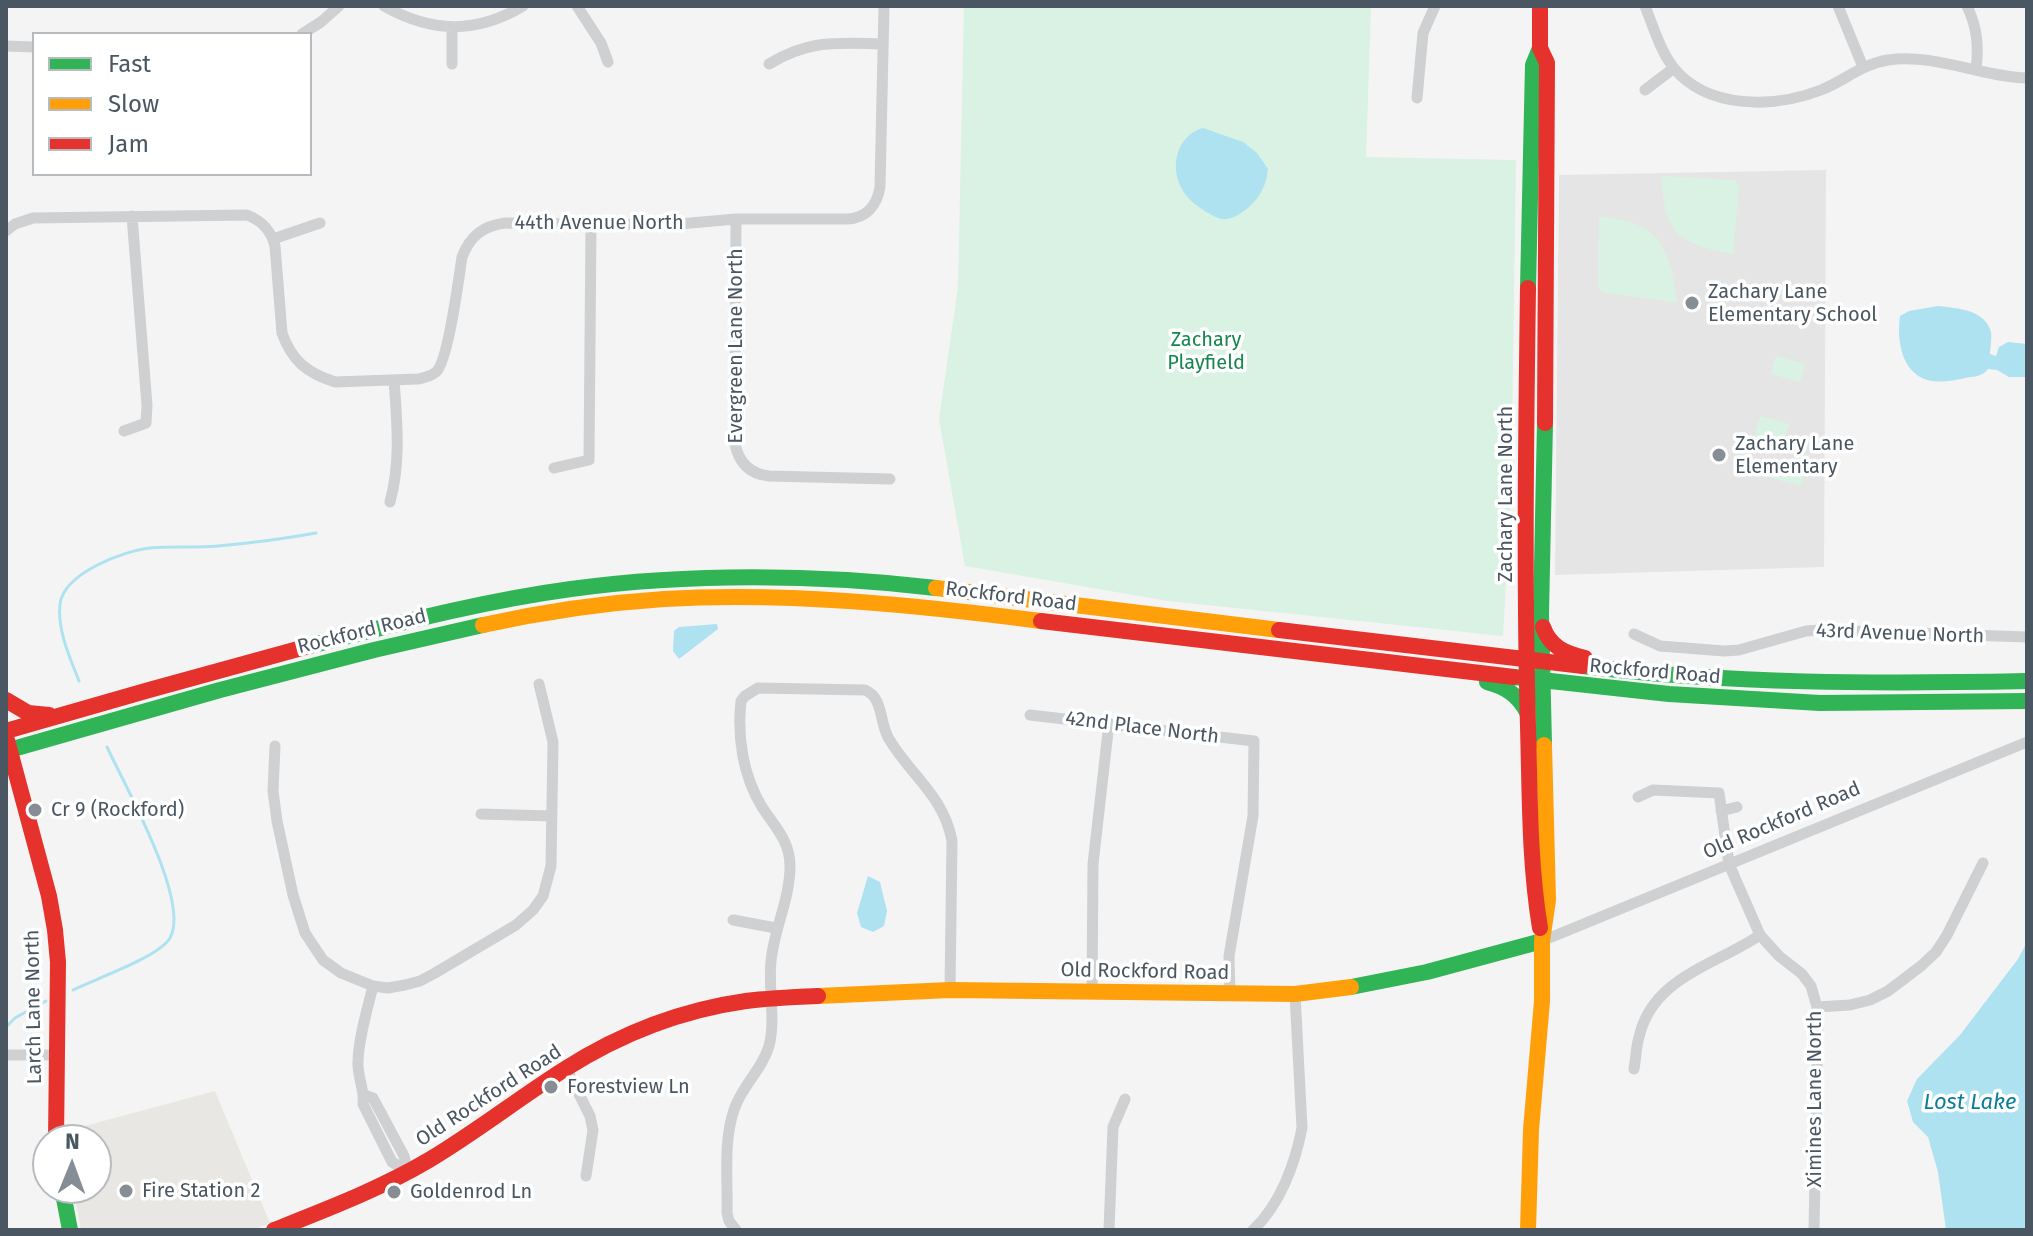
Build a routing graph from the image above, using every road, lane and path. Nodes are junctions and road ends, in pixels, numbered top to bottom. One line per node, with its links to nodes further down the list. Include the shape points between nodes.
1 (339, 6): 12 (street)
2 (384, 6): 11 (street, via 422,24)
3 (523, 6): 11 (street, via 491,21)
4 (577, 6): 17 (street)
5 (884, 6): 13 (street)
6 (1435, 6): 25 (street, via 1423,33)
7 (1540, 6): 16 (main road, Zachary Lane North)
8 (1645, 6): 21 (street)
9 (1838, 6): 20 (street)
10 (1967, 6): 22 (street, via 1978,39)
11 (452, 27): 18 (street)
12 (305, 32)
13 (883, 44): 19 (street, via 814,45); 27 (street, 44th Avenue North, via 875,204 856,219)
14 (6, 46): 15 (street)
15 (32, 47)
16 (1540, 48): 37 (main road, Zachary Lane North, via 1547,63); 41 (main road, Zachary Lane North, via 1533,65 1526,392)
17 (608, 62)
18 (452, 64)
19 (769, 64)
20 (1863, 67): 21 (street, via 1809,95 1768,101 1713,95); 22 (street, via 1908,59)
21 (1674, 68): 24 (street)
22 (1976, 69): 23 (street)
23 (2027, 78)
24 (1645, 90)
25 (1417, 98)
26 (132, 216): 30 (street, via 33,218); 31 (street, via 247,215 265,226); 33 (street, via 147,405 146,423)
27 (736, 219): 29 (street, 44th Avenue North); 35 (street, Evergreen Lane North, via 735,444 741,461 758,475)
28 (320, 223): 31 (street)
29 (591, 224): 32 (street, 44th Avenue North, via 493,224 473,236 462,257 442,364 428,377); 34 (street, via 589,460)
30 (7, 230)
31 (273, 239): 32 (street, 44th Avenue North, via 282,333 294,358 335,382)
32 (394, 380): 36 (street, via 398,465)
33 (124, 431)
34 (554, 468)
35 (890, 479)
36 (390, 502)
37 (1541, 614): 41 (main road, Zachary Lane North); 42 (main road, via 1545,633 1568,655)
38 (1634, 634): 39 (street, 43rd Avenue North, via 1660,646 1724,651 1821,630)
39 (2027, 637)
40 (1370, 659): 43 (main road, Rockford Road); 50 (main road, via 1385,671 1499,685 1518,697); 52 (main road, Rockford Road, via 870,601 674,599 551,611 461,628)
41 (1534, 660): 42 (main road, Rockford Road); 43 (main road, Zachary Lane North); 48 (main road, Rockford Road, via 916,586 810,578 695,578 609,584 470,606)
42 (1649, 673): 44 (main road, Rockford Road, via 1837,683)
43 (1535, 680): 47 (main road, Rockford Road, via 1774,701); 50 (main road, Zachary Lane North); 62 (main road, Zachary Lane North)
44 (2027, 681)
45 (539, 684): 61 (street, via 553,742)
46 (6, 700): 48 (main road, via 28,713)
47 (2027, 701)
48 (59, 715): 52 (main road, Rockford Road)
49 (1030, 715): 51 (street, 42nd Place North)
50 (1528, 716): 62 (main road, Zachary Lane North)
51 (1109, 723): 71 (street, via 1093,864); 72 (street, 42nd Place North, via 1254,741 1253,816 1230,947)
52 (7, 742): 58 (main road, Larch Lane North)
53 (2027, 742): 64 (street, Old Rockford Road)
54 (275, 746): 69 (street, via 277,821 305,933 328,965)
55 (6, 780): 58 (main road)
56 (1638, 797): 59 (street, via 1653,790 1719,793)
57 (1737, 807): 59 (street)
58 (25, 809): 77 (main road, Larch Lane North, via 55,930)
59 (1721, 811): 64 (street, Ximines Lane North)
60 (481, 814): 61 (street)
61 (551, 816): 69 (street, via 549,876 533,910 420,981)
62 (1540, 835): 68 (main road, Zachary Lane North, via 1534,900)
63 (1983, 863): 75 (street, via 1947,935 1921,966 1870,1000)
64 (1729, 864): 67 (street, Ximines Lane North); 68 (street, Old Rockford Road)
65 (733, 920): 66 (street)
66 (776, 928): 70 (street, via 789,886 789,851 750,782 739,729 741,701 758,688 865,690 878,703 888,738 936,799 949,827); 74 (street)
67 (1760, 935): 75 (street, Ximines Lane North, via 1802,974); 79 (street, via 1662,994 1646,1016)
68 (1542, 941): 73 (main road, Old Rockford Road, via 1413,975); 91 (main road, Zachary Lane North)
69 (373, 986): 82 (street, via 359,1045 363,1104 392,1162)
70 (950, 990): 71 (main road, Old Rockford Road); 74 (main road, Old Rockford Road)
71 (1092, 991): 72 (main road, Old Rockford Road)
72 (1230, 994): 73 (main road, Old Rockford Road)
73 (1295, 994): 90 (street, via 1302,1128 1276,1201)
74 (772, 998): 78 (main road, Old Rockford Road, via 669,1018); 88 (street, via 768,1050 741,1095 730,1129 727,1213)
75 (1817, 1007): 92 (street, Ximines Lane North)
76 (6, 1055): 77 (street)
77 (56, 1055): 81 (main road, Larch Lane North)
78 (566, 1068): 82 (main road, Old Rockford Road); 83 (street, via 586,1103 593,1130)
79 (1634, 1069)
80 (1125, 1099): 89 (street, via 1113,1127)
81 (56, 1124)
82 (408, 1172): 85 (main road, Old Rockford Road)
83 (586, 1176)
84 (65, 1204): 86 (main road)
85 (294, 1226): 87 (main road, Old Rockford Road)
86 (70, 1230)
87 (274, 1230)
88 (736, 1230)
89 (1109, 1230)
90 (1253, 1230)
91 (1528, 1230)
92 (1814, 1230)

